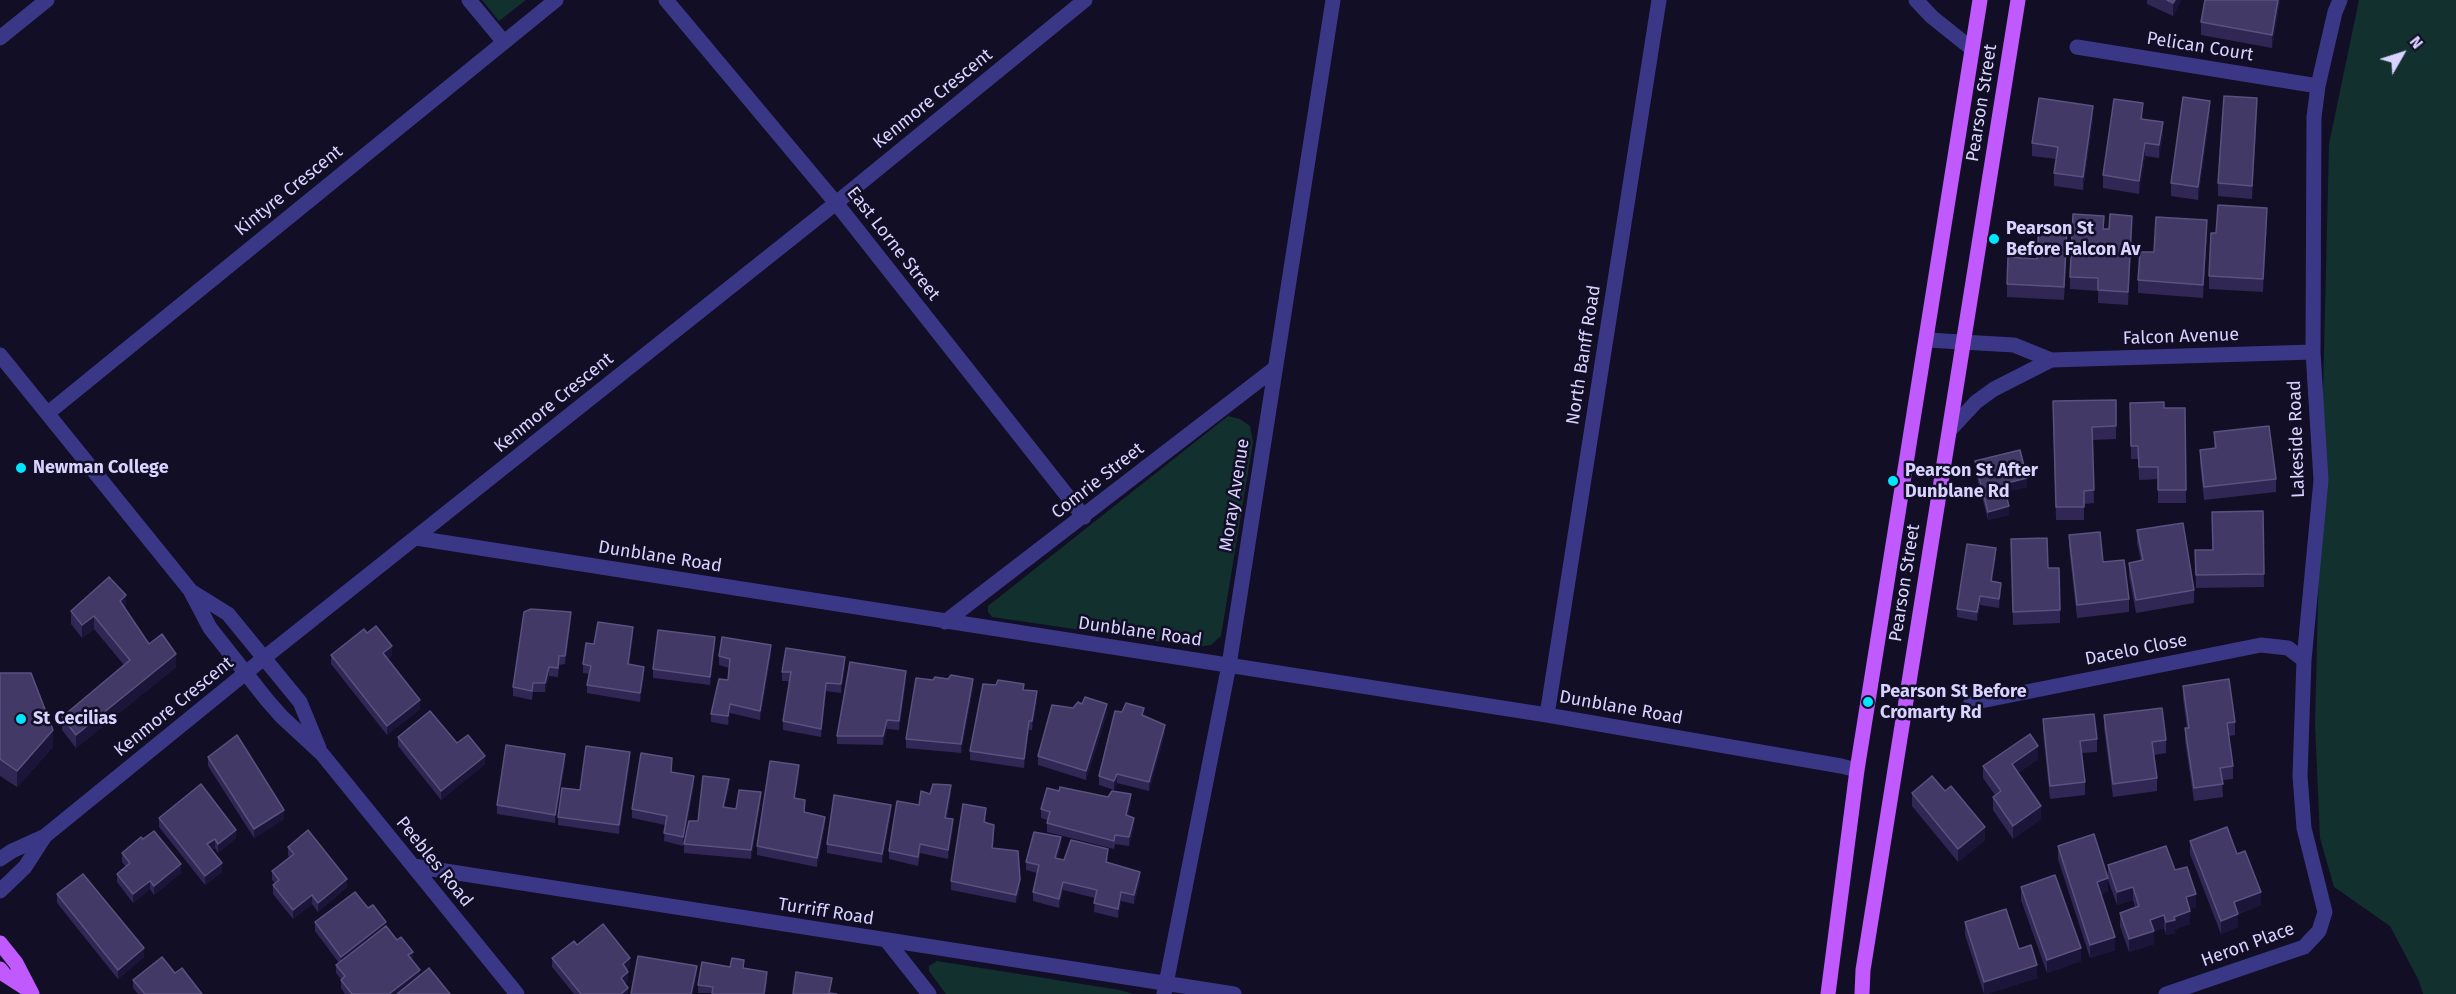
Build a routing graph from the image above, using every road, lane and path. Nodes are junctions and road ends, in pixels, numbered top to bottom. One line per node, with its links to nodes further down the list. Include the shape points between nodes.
1 (47, 0): 12 (street)
2 (469, 0): 13 (street)
3 (556, 0): 13 (street, Kintyre Crescent)
4 (666, 0): 17 (street, East Lorne Street)
5 (1085, 0): 17 (street, Kenmore Crescent)
6 (1334, 0): 23 (street, Moray Avenue)
7 (1659, 0): 35 (street, North Banff Road)
8 (1980, 0): 15 (main road, Pearson Street)
9 (2018, 0): 19 (main road, Pearson Street)
10 (2340, 0): 16 (street, Lakeside Road)
11 (1926, 3): 15 (street)
12 (0, 38)
13 (503, 41): 24 (street, Kintyre Crescent)
14 (2076, 46): 16 (street, Pelican Court)
15 (1972, 49): 18 (main road, Pearson Street)
16 (2318, 86): 20 (street, Lakeside Road, via 2314,117)
17 (836, 203): 26 (street, East Lorne Street); 27 (street, Kenmore Crescent)
18 (1927, 340): 19 (street, Falcon Avenue); 37 (main road, Pearson Street)
19 (1965, 341): 22 (street, Falcon Avenue, via 2014,345); 25 (main road, Pearson Street)
20 (2313, 352): 22 (street, Falcon Avenue); 31 (street, Lakeside Road, via 2322,480)
21 (0, 355): 24 (street, Peebles Road)
22 (2051, 360): 25 (street, Falcon Avenue, via 1994,389)
23 (1274, 369): 26 (street, Comrie Street); 32 (street, Moray Avenue)
24 (48, 412): 28 (street, Peebles Road)
25 (1950, 430): 52 (main road, Pearson Street)
26 (1084, 517): 29 (street, Comrie Street)
27 (417, 538): 29 (street, Dunblane Road); 30 (street, Kenmore Crescent)
28 (189, 590): 30 (street, Peebles Road, via 228,614); 33 (street, Peebles Road, via 210,628)
29 (945, 622): 32 (street, Dunblane Road)
30 (264, 658): 33 (street, Kenmore Crescent); 36 (street, Peebles Road, via 300,702)
31 (2304, 660): 34 (street, Dacelo Close, via 2288,648 2261,645); 42 (street, Lakeside Road, via 2300,776 2304,828)
32 (1229, 665): 35 (street, Dunblane Road); 46 (street, Moray Avenue)
33 (246, 673): 36 (street, Peebles Road, via 282,717); 38 (street, Kenmore Crescent)
34 (1971, 703)
35 (1547, 715): 37 (street, Dunblane Road)
36 (322, 754): 40 (street, Peebles Road)
37 (1857, 770): 51 (main road, Pearson Street)
38 (45, 836): 39 (street, Kenmore Crescent); 41 (street, Kenmore Crescent, via 25,867)
39 (0, 859)
40 (412, 866): 43 (street, Turriff Road); 48 (street, Peebles Road)
41 (0, 891)
42 (2325, 912): 53 (street, Heron Place, via 2316,936 2297,951)
43 (887, 941): 46 (street, Turriff Road); 49 (street)
44 (0, 943): 47 (main road, via 16,963)
45 (0, 969): 47 (main road)
46 (1165, 989): 50 (street, Turriff Road)
47 (29, 991)
48 (517, 994)
49 (929, 994)
50 (1234, 994)
51 (1828, 994)
52 (1862, 994)
53 (2166, 994)

